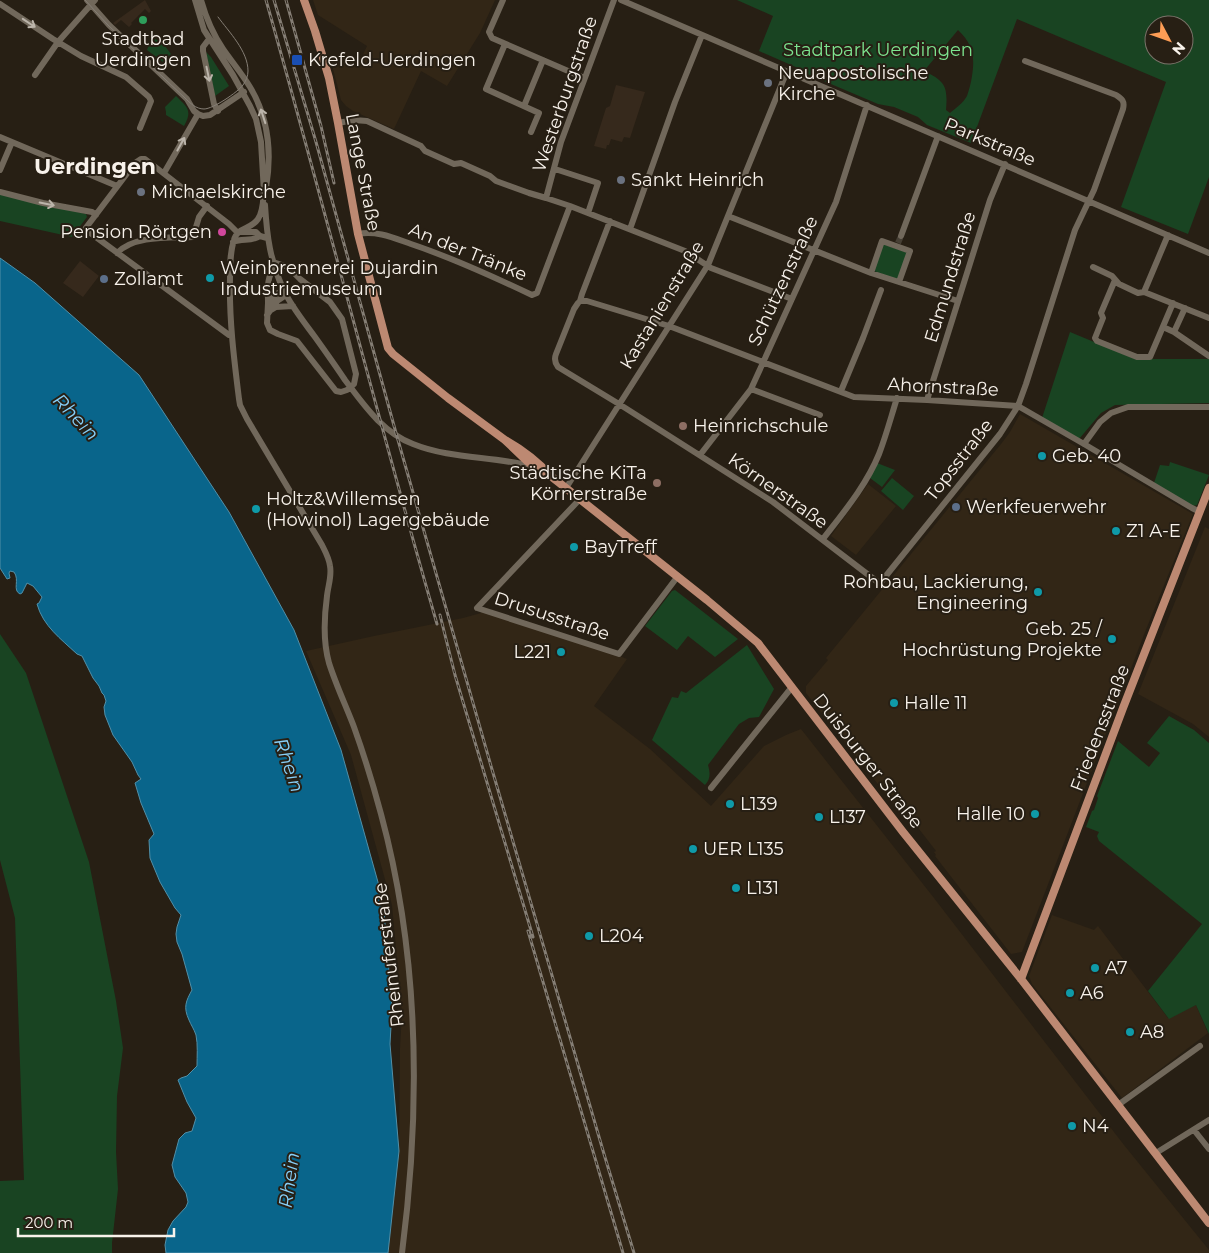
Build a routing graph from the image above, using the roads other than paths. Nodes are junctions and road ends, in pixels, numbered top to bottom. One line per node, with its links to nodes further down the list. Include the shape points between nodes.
1 (195, 0): 10 (street)
2 (201, 0): 18 (street, via 210,27)
3 (304, 0): 24 (main road, Lange Straße, via 322,54)
4 (503, 0): 12 (street, via 489,32 492,38)
5 (614, 0): 31 (street, Westerburgstraße, via 561,142)
6 (621, 0): 9 (street, Parkstraße)
7 (91, 1): 11 (street); 23 (street, via 109,25 187,99)
8 (0, 4): 11 (street, one-way to 11)
9 (702, 35): 15 (street, Parkstraße); 46 (street)
10 (209, 39): 19 (street); 22 (street, one-way to 22, via 203,51)
11 (58, 42): 16 (street); 25 (street, via 126,77 150,97)
12 (505, 44): 13 (street); 21 (street, via 486,89)
13 (543, 60): 17 (street); 21 (street)
14 (1025, 61): 39 (street, Topsstraße, via 1122,99 1124,104)
15 (787, 71): 20 (street, Parkstraße); 44 (street, Kastanienstraße)
16 (35, 75)
17 (582, 77)
18 (250, 88): 19 (street); 38 (street, one-way to 18, via 269,174 268,140 263,116)
19 (243, 93): 22 (street); 35 (street, via 261,136)
20 (866, 105): 27 (street, Parkstraße); 53 (street, Schützenstraße, via 836,202)
21 (524, 106): 26 (street, via 539,113)
22 (218, 110): 23 (street, via 210,115)
23 (198, 114): 33 (street, one-way to 23)
24 (338, 123): 37 (street, via 367,121 454,164); 48 (main road, Lange Straße)
25 (140, 128)
26 (531, 132)
27 (938, 136): 30 (street, Parkstraße); 50 (street)
28 (0, 137): 29 (street)
29 (12, 142): 32 (street); 34 (street)
30 (1005, 164): 39 (street, Parkstraße); 67 (street, Edmundstraße, via 990,200)
31 (555, 169): 37 (street, Westerburgstraße); 42 (street, via 598,183)
32 (0, 170)
33 (164, 173): 34 (street, via 148,160 141,159); 40 (street)
34 (117, 186): 43 (street)
35 (264, 189): 38 (street); 47 (street, via 259,218)
36 (0, 192): 43 (street, one-way to 43)
37 (546, 198): 41 (street)
38 (265, 199): 51 (street)
39 (1089, 201): 49 (street, Parkstraße); 86 (street, Topsstraße, via 1075,230)
40 (207, 206): 47 (street); 55 (street, via 199,216 193,237 152,238 135,242)
41 (570, 206): 42 (street); 48 (street, An der Tränke, via 536,294 532,295 406,242 374,233)
42 (588, 213): 45 (street)
43 (96, 215): 55 (street, via 85,229)
44 (728, 216): 53 (street); 57 (street, Kastanienstraße)
45 (610, 221): 46 (street); 66 (street)
46 (630, 229): 57 (street, via 685,251)
47 (237, 232): 51 (street, via 256,232); 52 (street, Rheinuferstraße)
48 (358, 234): 78 (main road, Lange Straße)
49 (1168, 235): 54 (street, Parkstraße); 63 (street)
50 (900, 236)
51 (264, 237): 52 (street); 56 (street)
52 (233, 242): 77 (street, Rheinuferstraße, via 229,301)
53 (814, 250): 59 (street); 65 (street, Schützenstraße)
54 (1209, 252)
55 (117, 253): 77 (street)
56 (274, 265): 64 (street); 68 (street, via 270,272); 72 (street, via 288,268 330,302 342,319 356,374 354,384 347,390 336,391 297,341 270,330)
57 (708, 265): 65 (street); 74 (street, Kastanienstraße)
58 (1093, 267): 60 (street)
59 (871, 273): 61 (street, via 882,241 898,245 910,251); 62 (street)
60 (1115, 280): 63 (street, via 1138,293); 75 (street, via 1101,313 1103,318 1096,334 1097,341 1137,357 1150,357)
61 (899, 282): 62 (street); 67 (street)
62 (883, 284): 82 (street)
63 (1144, 292): 69 (street)
64 (285, 293): 68 (street, via 274,295); 70 (street); 72 (street)
65 (792, 299): 80 (street, Schützenstraße)
66 (580, 301): 74 (street); 85 (street, Körnerstraße, via 556,354 556,365)
67 (958, 301): 84 (street, Edmundstraße)
68 (268, 303): 72 (street)
69 (1173, 303): 71 (street); 75 (street)
70 (293, 306): 72 (street, via 276,307); 93 (street, via 361,402 374,418 397,436 430,450)
71 (1185, 308): 73 (street); 76 (street)
72 (268, 314)
73 (1209, 318)
74 (668, 326): 80 (street, Ahornstraße); 85 (street, Kastanienstraße)
75 (1163, 327): 76 (street)
76 (1174, 332): 79 (street)
77 (232, 335): 113 (street, Rheinuferstraße, via 240,405 329,559 331,574 325,631 329,663 360,743 381,812 396,880 407,946 414,1040 410,1175)
78 (390, 350): 89 (main road, Duisburger Straße)
79 (1209, 356)
80 (763, 362): 81 (street, Schützenstraße); 82 (street, Ahornstraße)
81 (751, 389): 88 (street); 92 (street, Schützenstraße)
82 (841, 391): 83 (street, Ahornstraße, via 854,397)
83 (897, 398): 84 (street, Ahornstraße); 100 (street, via 878,456 853,499)
84 (927, 400): 86 (street, Ahornstraße)
85 (619, 404): 92 (street, Körnerstraße); 96 (street, Kastanienstraße)
86 (1018, 406): 90 (street, Ahornstraße); 102 (street, Topsstraße, via 1000,434)
87 (1209, 407): 90 (street, via 1128,407 1100,422)
88 (820, 414)
89 (505, 440): 91 (main road, Duisburger Straße); 95 (main road, Duisburger Straße)
90 (1084, 444): 99 (street, Ahornstraße)
91 (512, 447): 93 (street, via 512,453); 94 (main road, Duisburger Straße)
92 (700, 456): 100 (street, Körnerstraße, via 773,502)
93 (505, 460): 94 (street)
94 (534, 467): 95 (main road, Duisburger Straße)
95 (552, 477): 96 (main road, Duisburger Straße)
96 (566, 488): 98 (main road, Duisburger Straße)
97 (1209, 488): 99 (main road, Friedensstraße)
98 (580, 499): 101 (main road, Duisburger Straße); 101 (street, Drususstraße, via 476,608 619,654)
99 (1200, 512): 105 (main road, Friedensstraße)
100 (823, 539): 102 (street, Körnerstraße)
101 (678, 576): 103 (main road, Duisburger Straße, via 758,643)
102 (878, 583)
103 (792, 687): 104 (street); 105 (main road, Duisburger Straße)
104 (711, 788)
105 (1021, 979): 107 (main road, Duisburger Straße)
106 (1200, 1046): 107 (street)
107 (1118, 1105): 111 (main road, Duisburger Straße)
108 (1209, 1120): 109 (street)
109 (1194, 1130): 110 (street); 111 (street)
110 (1209, 1149)
111 (1156, 1153): 112 (main road, Duisburger Straße)
112 (1209, 1223)
113 (402, 1253)

